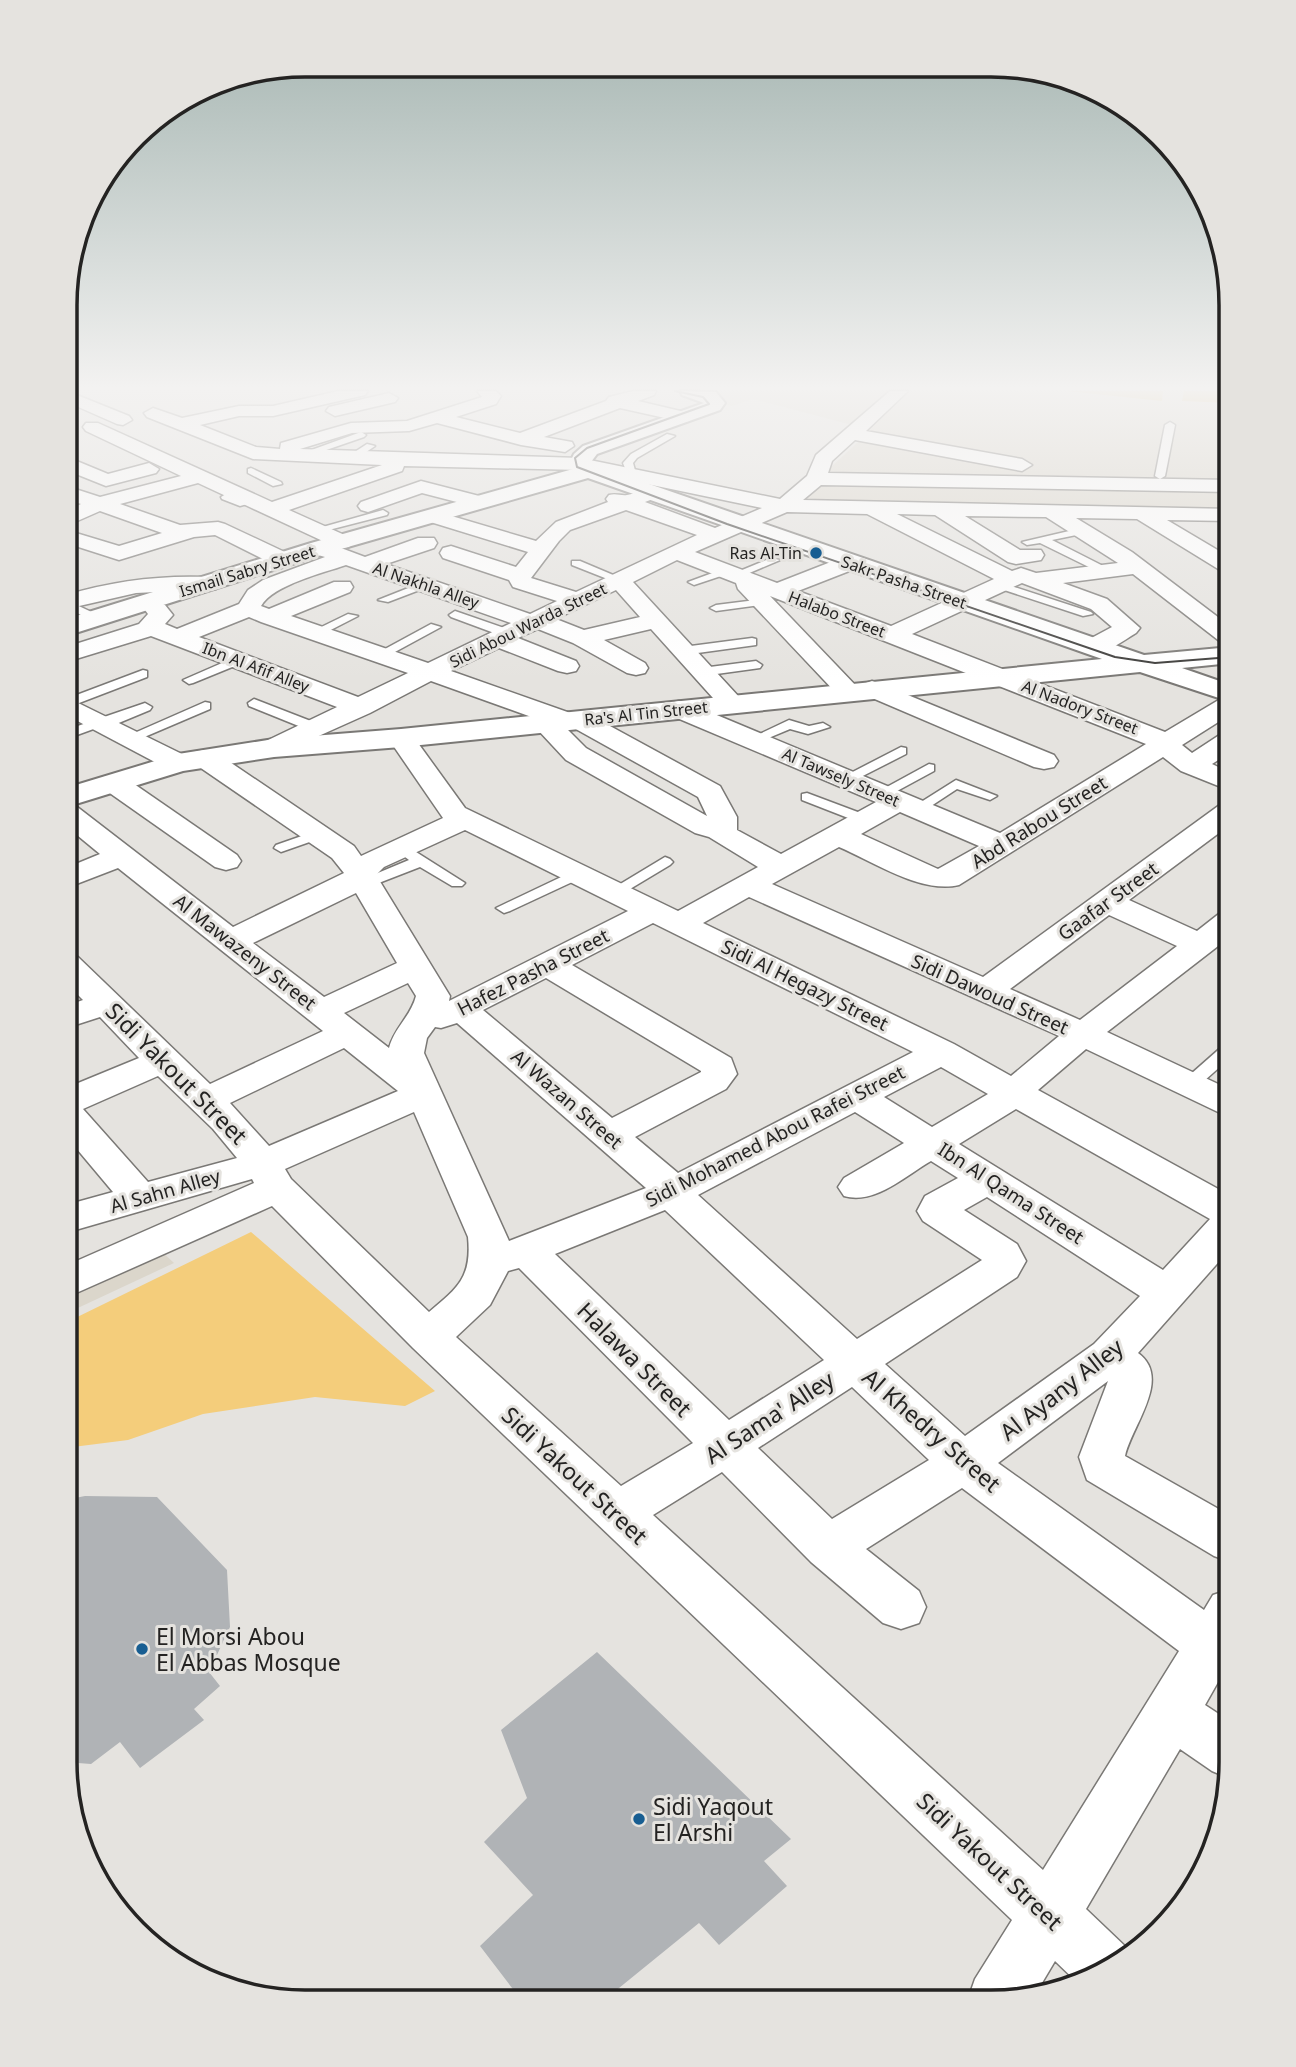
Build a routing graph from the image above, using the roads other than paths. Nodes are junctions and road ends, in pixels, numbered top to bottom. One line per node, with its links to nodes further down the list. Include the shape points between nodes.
1 (168, 487): 18 (street)
2 (220, 487): 15 (street, Al Nakhla Alley)
3 (403, 487): 12 (street)
4 (426, 487): 12 (street)
5 (429, 487): 17 (street)
6 (520, 487): 17 (main road, Ismail Sabry Street)
7 (603, 487): 16 (street)
8 (636, 487): 13 (main road, Sakr Pasha Street)
9 (695, 487): 19 (street)
10 (807, 487): 19 (street)
11 (333, 489): 21 (street); 23 (street)
12 (408, 491): 23 (street)
13 (651, 493): 16 (street); 32 (main road, Sakr Pasha Street)
14 (77, 496): 18 (street)
15 (238, 497): 21 (street, Al Nakhla Alley); 36 (street, via 206,509)
16 (615, 499): 28 (street); 30 (street); 37 (street)
17 (477, 503): 27 (main road, Ismail Sabry Street); 33 (street, via 509,515)
18 (102, 505): 26 (street); 36 (street)
19 (784, 506): 20 (street); 32 (street, Sidi Abou Warda Street)
20 (867, 508): 22 (street); 49 (street)
21 (272, 509): 42 (street, Al Nakhla Alley)
22 (941, 509): 24 (street); 43 (street)
23 (376, 510): 31 (street); 42 (lane)
24 (1052, 512): 25 (street); 35 (street)
25 (1141, 513): 29 (street); 46 (street)
26 (77, 514)
27 (432, 516): 31 (main road, Ismail Sabry Street); 33 (street)
28 (590, 516): 30 (street); 34 (street)
29 (1219, 516)
30 (543, 523): 39 (street); 47 (street)
31 (405, 524): 42 (main road, Ismail Sabry Street)
32 (739, 525): 37 (street, Sidi Abou Warda Street); 56 (main road, Sakr Pasha Street)
33 (472, 528): 39 (street)
34 (625, 528)
35 (1082, 531): 44 (lane); 52 (street)
36 (193, 532): 38 (street, via 216,527); 40 (street, via 119,553)
37 (715, 536): 45 (street, Sidi Abou Warda Street)
38 (239, 538): 42 (street); 53 (street)
39 (508, 539): 47 (street)
40 (77, 540)
41 (426, 543): 50 (street)
42 (331, 544): 50 (street); 53 (main road, Ismail Sabry Street); 68 (street, Al Nakhla Alley); 69 (street)
43 (997, 545): 44 (street, via 1017,557); 49 (street)
44 (1033, 545): 59 (lane)
45 (673, 547): 58 (street, Sidi Abou Warda Street); 61 (street)
46 (1198, 547): 52 (street); 55 (street)
47 (542, 549): 62 (street)
48 (451, 553): 62 (street)
49 (961, 554): 65 (street)
50 (392, 555): 63 (street)
51 (625, 556): 58 (street)
52 (1142, 558): 59 (street); 89 (street)
53 (283, 560): 60 (main road, Ismail Sabry Street)
54 (775, 560): 61 (lane)
55 (1219, 560)
56 (849, 563): 71 (street); 76 (main road, Sakr Pasha Street)
57 (576, 564): 64 (lane)
58 (651, 564): 64 (street, Sidi Abou Warda Street)
59 (1105, 571): 65 (street)
60 (239, 573): 67 (main road, Ismail Sabry Street); 69 (street)
61 (734, 574): 66 (lane); 71 (street)
62 (520, 576): 75 (street, via 522,582)
63 (469, 579)
64 (619, 580): 75 (street, Sidi Abou Warda Street); 86 (street)
65 (1015, 581): 76 (street); 80 (lane); 96 (street, via 1099,604 1128,628)
66 (694, 582)
67 (208, 584): 73 (street, via 131,585); 81 (main road, Ismail Sabry Street)
68 (425, 584): 74 (lane); 85 (street, Al Nakhla Alley)
69 (267, 587): 72 (street); 79 (street, via 256,595)
70 (342, 587): 72 (street)
71 (770, 596): 78 (lane); 91 (street, Halabo Street); 111 (street)
72 (312, 599): 79 (street)
73 (77, 600)
74 (384, 600)
75 (577, 600): 85 (street, Sidi Abou Warda Street)
76 (961, 602): 91 (street); 96 (main road, Sakr Pasha Street)
77 (77, 608): 84 (lane)
78 (716, 608)
79 (258, 613): 90 (street); 93 (street)
80 (1087, 614)
81 (147, 615): 84 (main road, Ismail Sabry Street); 93 (street, Ibn Al Afif Alley); 97 (street)
82 (455, 615): 92 (lane)
83 (352, 616): 90 (lane)
84 (96, 618): 87 (main road, Ismail Sabry Street)
85 (534, 621): 92 (street, Sidi Abou Warda Street); 94 (street, Al Nakhla Alley)
86 (656, 621): 94 (street); 98 (street)
87 (77, 624)
88 (435, 627): 99 (lane)
89 (1219, 627)
90 (315, 633): 99 (street)
91 (891, 635): 109 (street, Halabo Street)
92 (504, 636): 104 (street); 108 (street, Sidi Abou Warda Street)
93 (178, 637): 101 (street, Ibn Al Afif Alley)
94 (582, 638): 105 (street, Al Nakhla Alley)
95 (752, 642): 98 (lane)
96 (1093, 647): 102 (main road, Sakr Pasha Street)
97 (77, 650)
98 (683, 651): 106 (street)
99 (378, 656): 108 (street)
100 (1219, 656): 102 (main road, Ra's Al Tin Street)
101 (238, 660): 110 (lane); 117 (street, Ibn Al Afif Alley)
102 (1140, 663): 109 (main road, Ra's Al Tin Street); 112 (main road, Sakr Pasha Street)
103 (756, 665): 106 (lane)
104 (567, 666)
105 (636, 668)
106 (702, 672): 114 (street)
107 (143, 674): 120 (lane)
108 (428, 674): 117 (street, Sidi Abou Warda Street); 121 (street)
109 (999, 677): 111 (main road, Ra's Al Tin Street); 127 (street, Al Nadory Street, via 1150,734)
110 (189, 680)
111 (860, 690): 114 (main road, Ra's Al Tin Street); 132 (street)
112 (1219, 690)
113 (254, 703): 123 (lane)
114 (731, 703): 118 (main road, Ra's Al Tin Street)
115 (205, 706): 124 (lane)
116 (145, 707): 120 (lane)
117 (361, 707): 123 (street, Sidi Abou Warda Street)
118 (679, 709): 121 (main road, Ra's Al Tin Street); 126 (street, Al Tawsely Street)
119 (1219, 711): 127 (street, Abd Rabou Street)
120 (80, 714): 124 (street)
121 (565, 722): 125 (main road, Ra's Al Tin Street); 154 (street, via 710,792 718,804 726,837)
122 (823, 727): 126 (lane, via 807,730 789,724)
123 (316, 728): 128 (street, Sidi Abou Warda Street)
124 (130, 738): 131 (street)
125 (401, 738): 128 (main road, Ra's Al Tin Street); 142 (street, Sidi Al Hegazy Street, via 455,814)
126 (754, 740): 136 (street, Al Tawsely Street)
127 (1164, 745): 133 (street, Al Nadory Street); 148 (street, Abd Rabou Street)
128 (274, 748): 131 (main road, Ra's Al Tin Street)
129 (1219, 748): 133 (street)
130 (901, 751): 136 (lane)
131 (191, 761): 137 (main road, Ra's Al Tin Street); 146 (street)
132 (1044, 761)
133 (1191, 765): 135 (street, Al Nadory Street)
134 (929, 768): 140 (lane)
135 (1219, 778)
136 (846, 779): 140 (street, Al Tawsely Street)
137 (114, 783): 141 (main road, Ra's Al Tin Street); 152 (street)
138 (990, 796): 140 (lane, via 957,784)
139 (807, 797): 144 (lane)
140 (899, 801): 144 (street, Hafez Pasha Street); 148 (street, Al Tawsely Street)
141 (77, 812)
142 (466, 819): 151 (street); 156 (street, Sidi Al Hegazy Street)
143 (1219, 819): 161 (street, Gaafar Street)
144 (866, 820): 147 (street, Hafez Pasha Street)
145 (77, 822): 150 (street, Al Mawazeny Street)
146 (316, 835): 149 (lane); 157 (street, via 343,852)
147 (838, 835): 148 (street, Abd Rabou Street, via 938,878 948,878); 154 (street, Hafez Pasha Street)
148 (1002, 845)
149 (281, 848)
150 (123, 855): 155 (street); 165 (street, Al Mawazeny Street)
151 (410, 855): 157 (street, via 367,864); 158 (lane)
152 (226, 861)
153 (666, 862): 160 (lane)
154 (781, 867): 159 (street, Hafez Pasha Street)
155 (77, 874)
156 (578, 874): 160 (street, Sidi Al Hegazy Street); 162 (lane)
157 (363, 879): 165 (street); 168 (street)
158 (457, 883)
159 (747, 885): 163 (street, Hafez Pasha Street); 170 (street, Sidi Dawoud Street)
160 (615, 892): 163 (street, Sidi Al Hegazy Street)
161 (1107, 902): 166 (street); 170 (street, Gaafar Street)
162 (504, 908)
163 (667, 917): 167 (street, Hafez Pasha Street); 176 (street, Sidi Al Hegazy Street)
164 (1219, 929): 166 (street)
165 (231, 941): 173 (street, Al Mawazeny Street)
166 (1199, 944): 175 (street)
167 (547, 964): 171 (street, Hafez Pasha Street); 187 (street, via 718,1066 713,1081)
168 (416, 967): 173 (street); 174 (street, via 433,996 431,1010)
169 (77, 990): 172 (street, Sidi Yakout Street)
170 (984, 992): 175 (street, Sidi Dawoud Street)
171 (461, 1009): 174 (street, Hafez Pasha Street); 187 (street, Al Wazan Street)
172 (86, 1011): 178 (street, Sidi Yakout Street)
173 (333, 1022): 181 (street, Al Mawazeny Street); 185 (street)
174 (412, 1033): 181 (street, via 406,1053)
175 (1083, 1034): 179 (street, Sidi Dawoud Street); 180 (street)
176 (940, 1052): 180 (street, Sidi Al Hegazy Street); 182 (street, Sidi Mohamed Abou Rafei Street)
177 (1219, 1058): 179 (lane)
178 (163, 1061): 183 (street); 185 (street, Sidi Yakout Street)
179 (1189, 1084): 184 (street, Sidi Dawoud Street)
180 (1015, 1091): 188 (street); 194 (street, Sidi Al Hegazy Street)
181 (424, 1093): 189 (street); 197 (street, via 488,1237)
182 (855, 1095): 188 (street, Ibn Al Qama Street); 192 (street, Sidi Mohamed Abou Rafei Street)
183 (77, 1097)
184 (1219, 1098)
185 (207, 1100): 189 (street, Sidi Yakout Street)
186 (77, 1126): 193 (street)
187 (608, 1135): 192 (street, Al Wazan Street)
188 (931, 1142): 190 (street, Ibn Al Qama Street); 191 (street)
189 (271, 1176): 193 (street, Al Sahn Alley); 198 (street); 200 (street, Sidi Yakout Street)
190 (988, 1179): 199 (street, Ibn Al Qama Street); 202 (street, Al Sama' Alley, via 937,1211 1002,1254 1005,1264)
191 (858, 1187)
192 (671, 1193): 197 (street, Sidi Mohamed Abou Rafei Street); 202 (street, Al Khedry Street)
193 (141, 1199): 195 (street, Al Sahn Alley)
194 (1219, 1206)
195 (77, 1216)
196 (1219, 1235): 199 (street, Al Ayany Alley)
197 (508, 1257): 200 (street, via 482,1288); 203 (street, Halawa Street)
198 (77, 1277)
199 (1167, 1293): 201 (street, Al Ayany Alley)
200 (428, 1337): 205 (street, Sidi Yakout Street)
201 (1110, 1356): 204 (street, Al Ayany Alley); 206 (street, via 1128,1369 1132,1383 1101,1454 1104,1467)
202 (853, 1362): 203 (street, Al Sama' Alley); 204 (street, Al Khedry Street)
203 (724, 1447): 205 (street, Al Sama' Alley); 207 (street, Halawa Street)
204 (963, 1463): 207 (street, Al Ayany Alley); 209 (street, Al Khedry Street)
205 (617, 1513): 213 (street, Sidi Yakout Street)
206 (1219, 1534)
207 (828, 1547): 208 (street, Halawa Street)
208 (901, 1607)
209 (1219, 1627)
210 (1219, 1631): 211 (street)
211 (1172, 1713): 212 (street); 213 (street)
212 (1219, 1745)
213 (1050, 1917): 214 (street, Sidi Yakout Street); 215 (street)
214 (1100, 1962)
215 (1005, 1989)

